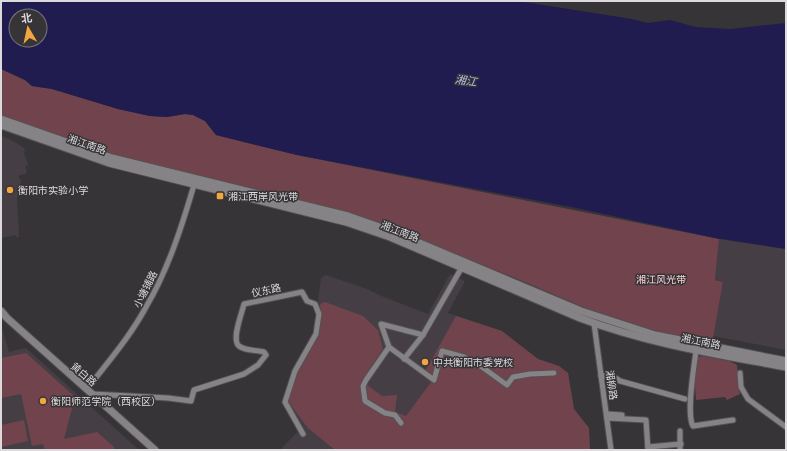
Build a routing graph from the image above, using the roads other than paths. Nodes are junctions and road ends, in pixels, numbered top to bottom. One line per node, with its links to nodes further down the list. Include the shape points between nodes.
1 (1, 119): 11 (main road, 湘江南路, via 112,158 348,216 612,322 698,345)
2 (1, 125): 3 (main road, 湘江南路, via 109,163)
3 (194, 185): 4 (main road, 湘江南路, via 346,222); 16 (street, 小塘铺路, via 162,277 146,308)
4 (462, 267): 6 (main road, 湘江南路); 7 (street)
5 (1, 312): 16 (main road, 黄白路)
6 (594, 323): 9 (main road, 湘江南路, via 651,341); 15 (street, 湘柳路)
7 (423, 335): 8 (street, via 381,324); 10 (street)
8 (388, 347): 10 (street); 20 (street, via 363,386 365,401 385,413 395,415)
9 (696, 351): 12 (main road, 湘江南路); 19 (street, via 690,407 693,426)
10 (404, 359): 13 (street, via 434,380 442,351 464,357 507,385 513,377)
11 (786, 362)
12 (786, 367)
13 (554, 373)
14 (740, 373): 21 (street, via 741,387 748,399)
15 (602, 376): 17 (street, via 610,375 620,381); 18 (street, 湘柳路)
16 (89, 391): 23 (street, 仪东路, via 191,401 194,390 244,374 258,365 266,355 264,352 239,346 236,342 244,304 302,292 307,300 315,304 320,314 316,334 295,371 285,402); 26 (main road, 黄白路)
17 (685, 398)
18 (607, 416): 25 (street, via 646,420); 27 (street, 湘柳路)
19 (734, 420)
20 (401, 423)
21 (786, 427)
22 (680, 431): 24 (street)
23 (303, 434)
24 (681, 447): 25 (street)
25 (648, 448)
26 (155, 450)
27 (611, 450)

